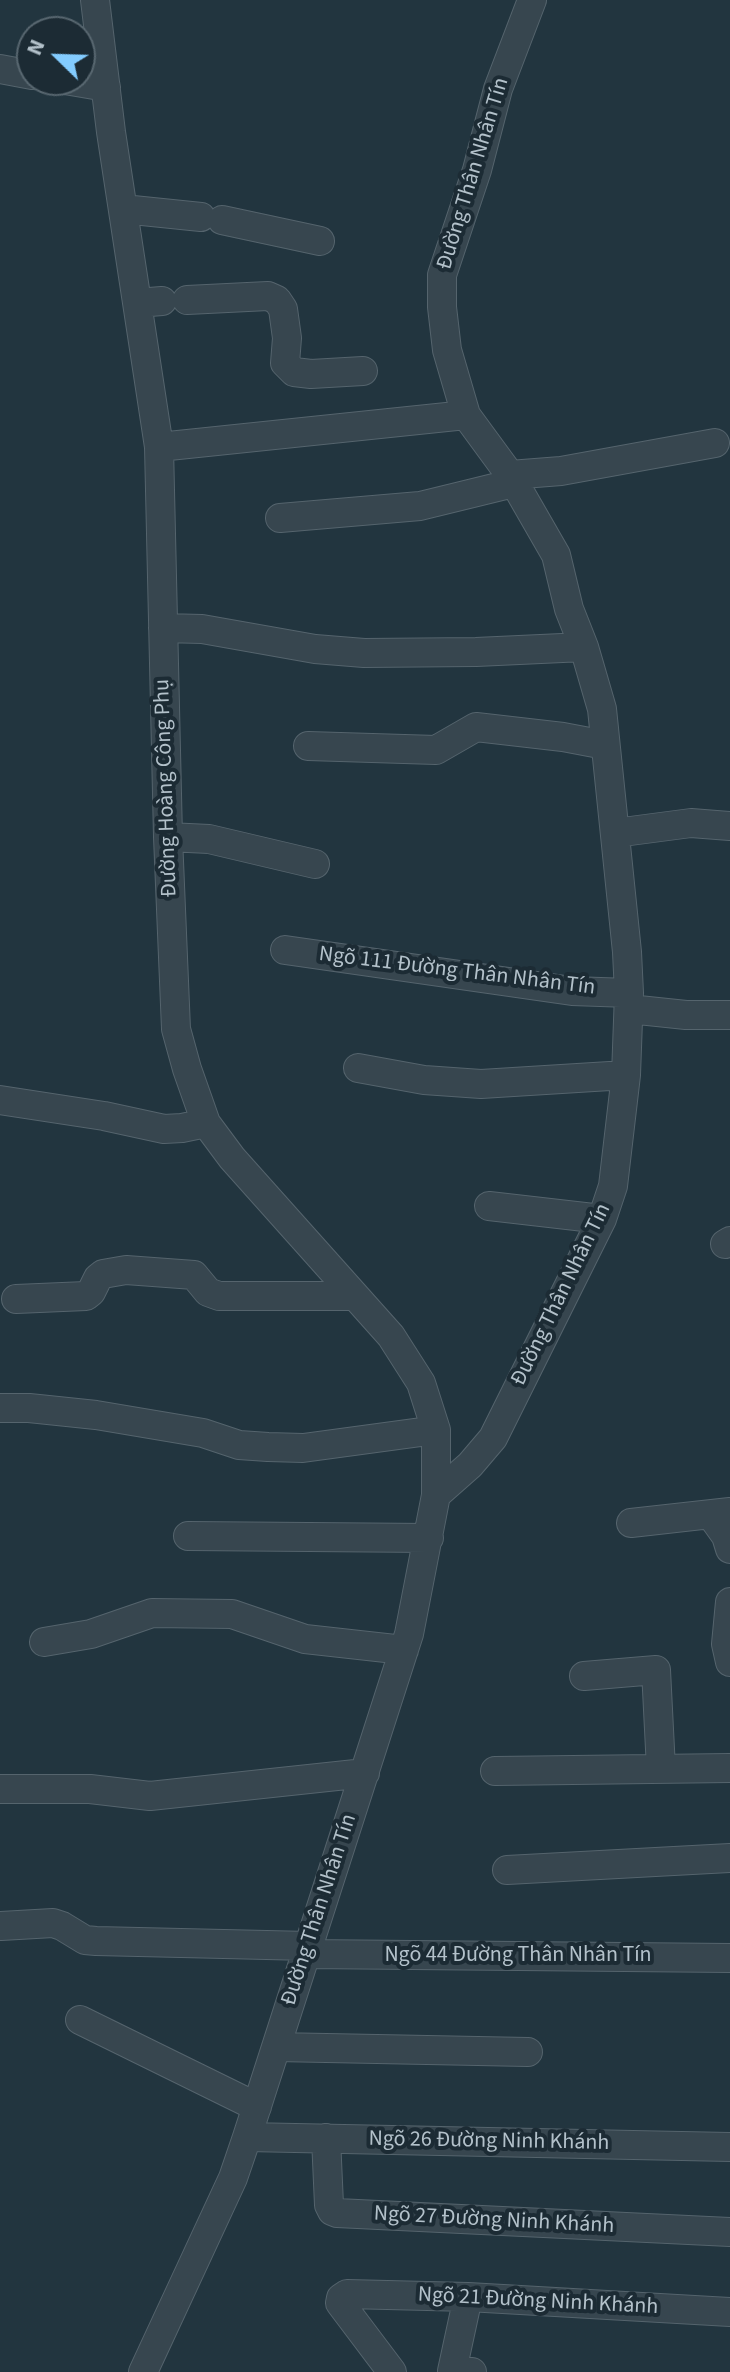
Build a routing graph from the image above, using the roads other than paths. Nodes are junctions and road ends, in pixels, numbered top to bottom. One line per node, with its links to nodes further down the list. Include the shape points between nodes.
1 (95, 0): 4 (street, Đường Hoàng Công Phụ)
2 (532, 0): 9 (street, Đường Thân Nhân Tín, via 498,89 442,275 447,350)
3 (96, 85): 4 (street)
4 (106, 87): 5 (street, Đường Hoàng Công Phụ)
5 (123, 209): 6 (street, via 212,218); 7 (street, Đường Hoàng Công Phụ)
6 (320, 241)
7 (162, 301): 8 (street, via 268,296 283,309 285,363 294,372); 11 (street, Đường Hoàng Công Phụ)
8 (363, 371)
9 (466, 415): 11 (street); 12 (street, Đường Thân Nhân Tín)
10 (715, 443): 12 (street)
11 (159, 447): 14 (street, Đường Hoàng Công Phụ)
12 (512, 479): 13 (street, via 420,506); 15 (street, Đường Thân Nhân Tín, via 556,555)
13 (280, 518)
14 (163, 628): 15 (street, via 364,653); 20 (street, Đường Hoàng Công Phụ)
15 (584, 647): 16 (street, Đường Thân Nhân Tín, via 602,709)
16 (605, 745): 17 (street, via 476,727 436,750); 19 (street, Đường Thân Nhân Tín)
17 (308, 746)
18 (730, 826): 19 (street, via 691,823)
19 (615, 833): 23 (street, Đường Thân Nhân Tín)
20 (168, 837): 21 (street, via 209,839); 28 (street, Đường Hoàng Công Phụ, via 176,1029)
21 (315, 864)
22 (285, 950): 23 (street, Ngõ 111 Đường Thân Nhân Tín)
23 (629, 1001): 24 (street, Ngõ 111 Đường Thân Nhân Tín, via 686,1015); 26 (street, Đường Thân Nhân Tín)
24 (730, 1015)
25 (358, 1068): 26 (street, via 481,1084)
26 (626, 1075): 30 (street, Đường Thân Nhân Tín, via 613,1186)
27 (0, 1100): 28 (street, via 164,1129)
28 (206, 1123): 31 (street, Đường Hoàng Công Phụ)
29 (489, 1206): 30 (street)
30 (602, 1219): 35 (street, Đường Thân Nhân Tín, via 493,1438)
31 (355, 1296): 32 (street, via 219,1296 208,1292 194,1275 126,1270 103,1274 86,1296); 34 (street, Đường Hoàng Công Phụ, via 391,1336 421,1383)
32 (16, 1299)
33 (0, 1408): 34 (street, via 96,1415 268,1447 303,1448)
34 (436, 1430): 35 (street, Đường Hoàng Công Phụ)
35 (436, 1495): 39 (street, Đường Thân Nhân Tín)
36 (720, 1514): 37 (street); 40 (street)
37 (631, 1523)
38 (188, 1536): 39 (street)
39 (429, 1538): 43 (street, Đường Thân Nhân Tín)
40 (730, 1549)
41 (730, 1602): 44 (street)
42 (44, 1642): 43 (street, via 91,1634 152,1613 232,1614 305,1639)
43 (404, 1650): 49 (street, Đường Thân Nhân Tín)
44 (730, 1662)
45 (584, 1676): 47 (street, via 656,1670)
46 (730, 1768): 47 (street)
47 (661, 1769): 48 (street)
48 (495, 1771)
49 (365, 1773): 50 (street, via 150,1796 90,1789); 54 (street, Đường Thân Nhân Tín)
50 (0, 1789)
51 (730, 1858): 52 (street)
52 (507, 1870)
53 (1, 1926): 54 (street, Ngõ 44 Đường Thân Nhân Tín, via 53,1923 96,1941)
54 (308, 1950): 55 (street, Ngõ 44 Đường Thân Nhân Tín); 57 (street, Đường Thân Nhân Tín)
55 (730, 1958)
56 (80, 2020): 59 (street)
57 (276, 2047): 58 (street); 59 (street, Đường Thân Nhân Tín)
58 (528, 2052)
59 (257, 2107): 60 (street, Đường Thân Nhân Tín)
60 (247, 2137): 61 (street, Ngõ 26 Đường Ninh Khánh); 67 (street, Đường Thân Nhân Tín)
61 (326, 2138): 62 (street, Ngõ 26 Đường Ninh Khánh); 63 (street, Ngõ 27 Đường Ninh Khánh, via 329,2205 337,2213)
62 (730, 2147)
63 (730, 2232)
64 (468, 2297): 65 (street, Ngõ 21 Đường Ninh Khánh); 66 (street); 68 (street, Ngõ 21 Đường Ninh Khánh, via 341,2298)
65 (730, 2312)
66 (452, 2371): 69 (street)
67 (143, 2372)
68 (392, 2372)
69 (472, 2372)

